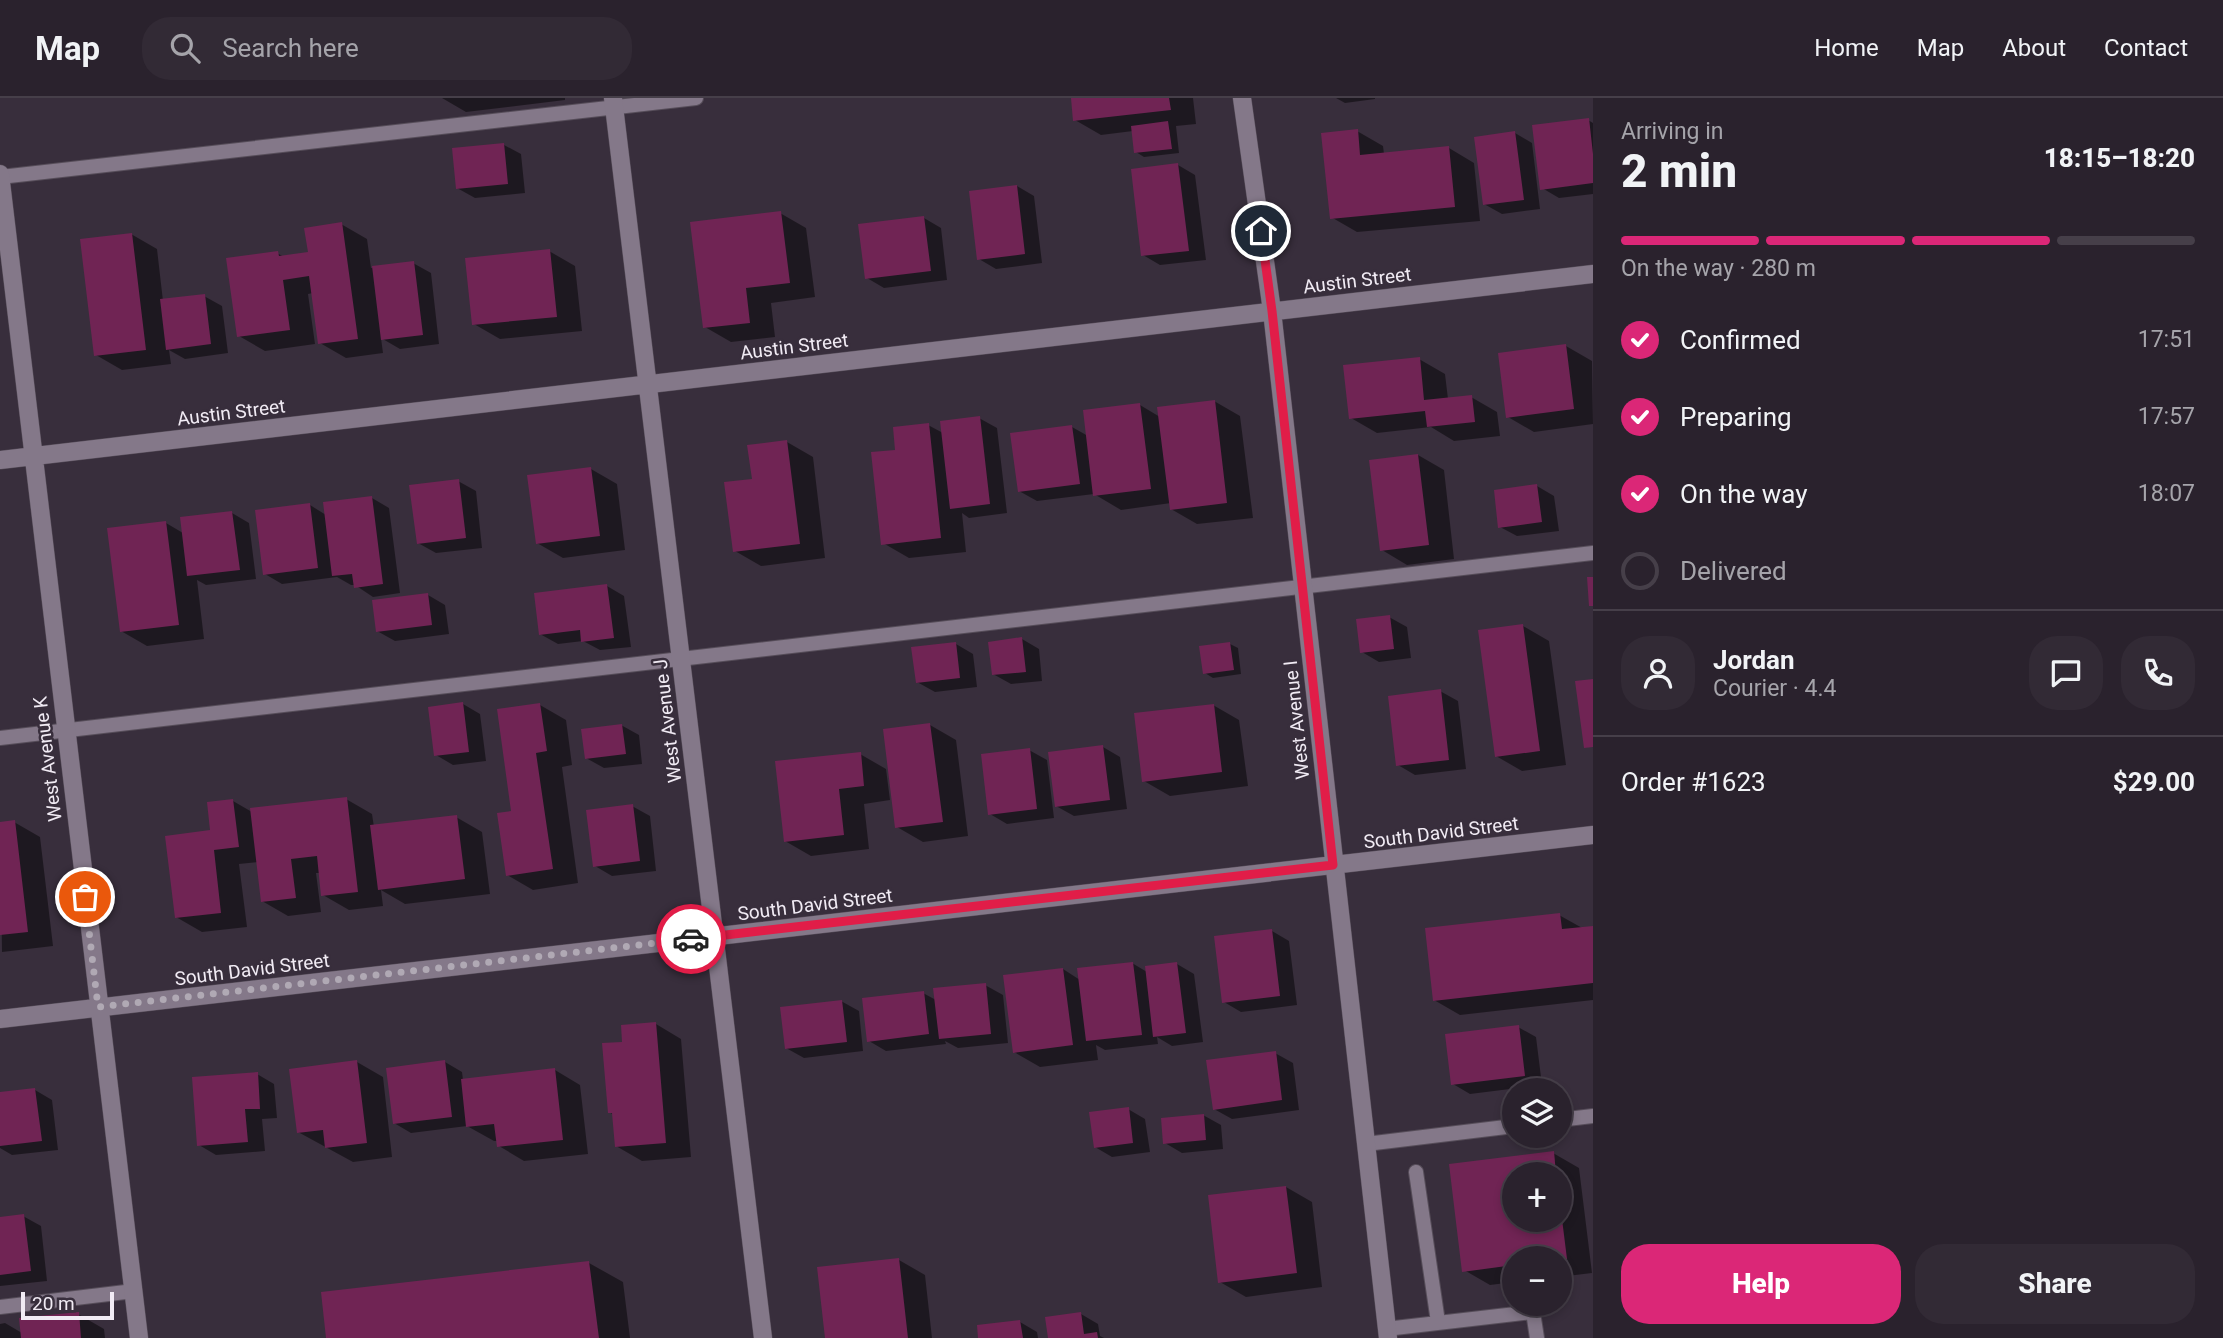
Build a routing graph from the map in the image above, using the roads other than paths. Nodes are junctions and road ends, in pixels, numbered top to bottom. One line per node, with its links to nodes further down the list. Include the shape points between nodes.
1 (696, 98): 3 (lane)
2 (1242, 98): 6 (street, West Avenue I)
3 (614, 103): 4 (lane); 7 (street, West Avenue J)
4 (0, 176): 8 (street, West Avenue K)
5 (1593, 274): 6 (street, Austin Street)
6 (1272, 311): 7 (street, Austin Street); 11 (street, West Avenue I)
7 (647, 384): 8 (street, Austin Street); 12 (street, West Avenue J)
8 (33, 456): 9 (street, Austin Street); 13 (street, West Avenue K)
9 (0, 460)
10 (1593, 553): 11 (lane)
11 (1303, 587): 12 (lane); 16 (street, West Avenue I)
12 (681, 659): 13 (lane); 17 (street, West Avenue J)
13 (65, 731): 14 (lane); 18 (street, West Avenue K)
14 (0, 738)
15 (1593, 835): 16 (street, South David Street)
16 (1333, 865): 17 (street, South David Street); 23 (street, West Avenue I)
17 (714, 936): 18 (street, South David Street); 30 (street, West Avenue J)
18 (98, 1007): 19 (street, South David Street); 25 (street, West Avenue K)
19 (0, 1019)
20 (1593, 1116): 21 (lane)
21 (1572, 1119)
22 (1502, 1127): 23 (lane)
23 (1366, 1144): 28 (street, West Avenue I)
24 (1416, 1172): 27 (lane)
25 (134, 1291): 26 (lane); 29 (street, West Avenue K)
26 (0, 1307)
27 (1438, 1322): 28 (lane); 31 (lane, via 1533,1312)
28 (1387, 1333)
29 (139, 1338)
30 (763, 1338)
31 (1536, 1338)

